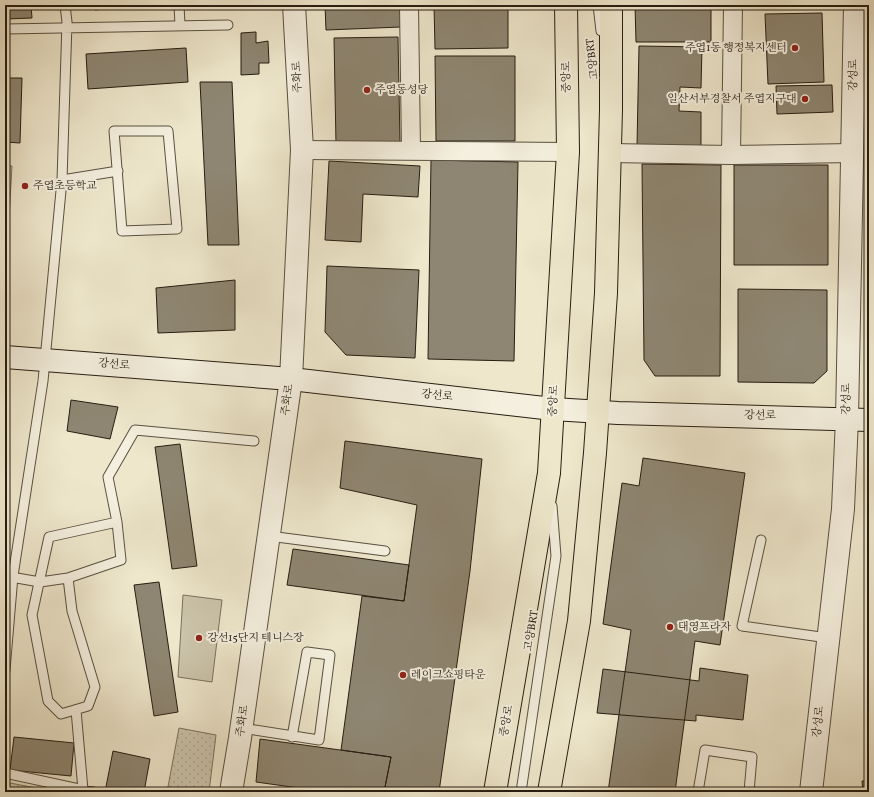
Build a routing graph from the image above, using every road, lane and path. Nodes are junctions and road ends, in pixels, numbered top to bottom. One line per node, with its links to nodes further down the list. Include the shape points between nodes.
1 (65, 5): 13 (lane)
2 (179, 5): 10 (lane)
3 (294, 5): 15 (street, 주화로)
4 (409, 5): 16 (street)
5 (566, 5): 17 (main road, 중앙로)
6 (598, 5): 14 (lane, 고양BRT)
7 (611, 5): 14 (main road)
8 (732, 5): 20 (street)
9 (854, 5): 19 (street, 강성로)
10 (180, 25): 11 (lane); 13 (lane)
11 (228, 25)
12 (5, 29): 13 (lane)
13 (66, 29): 22 (lane)
14 (611, 110): 18 (main road)
15 (302, 150): 16 (street); 25 (street, 주화로)
16 (411, 151): 17 (street)
17 (568, 152): 26 (main road, 중앙로)
18 (610, 153): 20 (street); 27 (main road, via 606,293)
19 (852, 153): 20 (street); 28 (street, 강성로)
20 (731, 154)
21 (118, 171): 21 (lane, via 114,131 168,131 177,229 122,232); 22 (lane)
22 (62, 180): 24 (lane)
23 (5, 357): 24 (street, 강선로)
24 (45, 360): 25 (street, 강선로); 36 (lane, via 44,382)
25 (291, 379): 26 (street, 강선로); 33 (street, 주화로)
26 (553, 409): 27 (street, 강선로); 31 (main road, 중앙로)
27 (597, 411): 28 (street, 강선로); 50 (main road, via 579,621)
28 (847, 419): 29 (street, 강선로); 39 (street, 강성로, via 843,509)
29 (869, 420)
30 (254, 441): 32 (lane, via 135,430 108,477)
31 (549, 473): 48 (main road, 중앙로); 49 (lane, 고양BRT, via 556,556)
32 (117, 522): 37 (lane, via 121,560); 38 (lane, via 49,537)
33 (269, 536): 35 (lane); 42 (street, 주화로)
34 (761, 540): 39 (lane, via 742,626)
35 (385, 551)
36 (9, 576): 38 (lane); 40 (lane)
37 (68, 578): 38 (lane); 41 (lane, via 72,611 96,687 88,706)
38 (40, 582): 41 (lane, via 32,615 48,701 61,714)
39 (828, 638): 53 (street, 강성로)
40 (5, 670)
41 (76, 710): 45 (lane)
42 (242, 728): 43 (lane); 47 (street, 주화로)
43 (292, 737): 43 (lane, via 319,740 330,655 307,652)
44 (5, 773): 45 (lane)
45 (84, 790): 46 (lane)
46 (93, 792)
47 (231, 792)
48 (495, 792)
49 (521, 792)
50 (549, 792)
51 (698, 792): 52 (lane, via 705,750 752,757)
52 (749, 792)
53 (811, 792)

